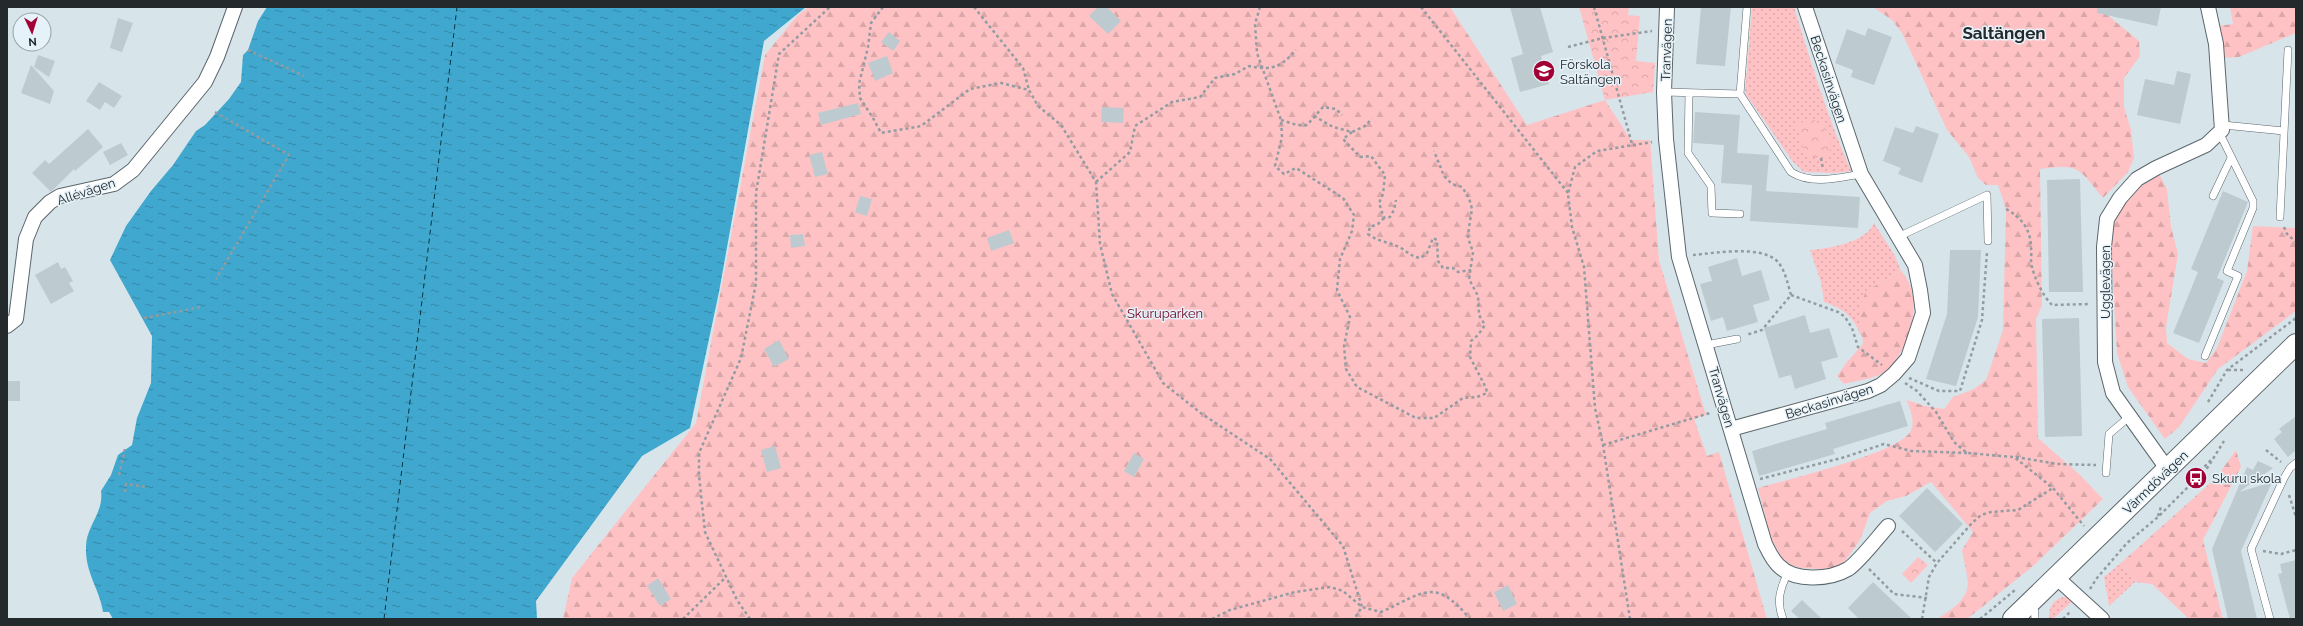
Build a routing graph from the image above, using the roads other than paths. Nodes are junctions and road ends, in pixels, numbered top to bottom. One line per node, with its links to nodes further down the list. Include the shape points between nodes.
1 (235, 7): 19 (street, Allévägen, via 205,82 133,170 114,184 60,196 50,202 35,218 26,238 16,319)
2 (1667, 7): 7 (street, Tranvägen)
3 (1747, 7): 9 (lane)
4 (1805, 7): 13 (street, Beckasinvägen)
5 (2208, 7): 10 (street, via 2216,44)
6 (2288, 50): 11 (lane)
7 (1664, 92): 8 (lane, Tranvägen); 22 (street, Tranvägen, via 1666,139 1679,257)
8 (1689, 93): 9 (lane, Tranvägen); 15 (lane, via 1688,153 1711,186 1712,213)
9 (1740, 94): 13 (lane, via 1791,172 1802,179 1828,180)
10 (2221, 129): 11 (lane); 12 (lane); 24 (street, Ugglevägen, via 2206,145 2137,179 2120,198 2107,220 2104,247 2105,362 2114,393)
11 (2284, 132): 16 (lane)
12 (2231, 158): 14 (lane); 23 (lane, via 2253,201 2253,208 2227,271 2238,276)
13 (1861, 174): 17 (street, Beckasinvägen)
14 (2213, 196)
15 (1740, 214)
16 (2280, 217)
17 (1898, 237): 18 (lane, via 1987,195); 25 (street, Beckasinvägen, via 1915,265 1923,313 1900,375 1868,391)
18 (1988, 241)
19 (7, 326)
20 (1737, 339): 22 (lane)
21 (2296, 344): 27 (main road, Värmdövägen)
22 (1706, 345): 25 (street, Tranvägen)
23 (2205, 356)
24 (2129, 417): 27 (street, Ugglevägen); 28 (lane, via 2109,434)
25 (1731, 429): 30 (street, Tranvägen, via 1765,544 1779,566)
26 (2296, 463): 36 (lane, via 2284,478 2252,549)
27 (2168, 470): 31 (main road, Värmdövägen)
28 (2106, 473)
29 (1888, 526): 30 (street, via 1849,568 1833,575 1802,576)
30 (1788, 572): 33 (lane, via 1779,592 1779,608)
31 (2056, 577): 32 (main road, Värmdövägen); 35 (street)
32 (2034, 609): 34 (main road, Värmdövägen)
33 (1783, 619)
34 (2013, 619)
35 (2102, 619)
36 (2270, 619)

